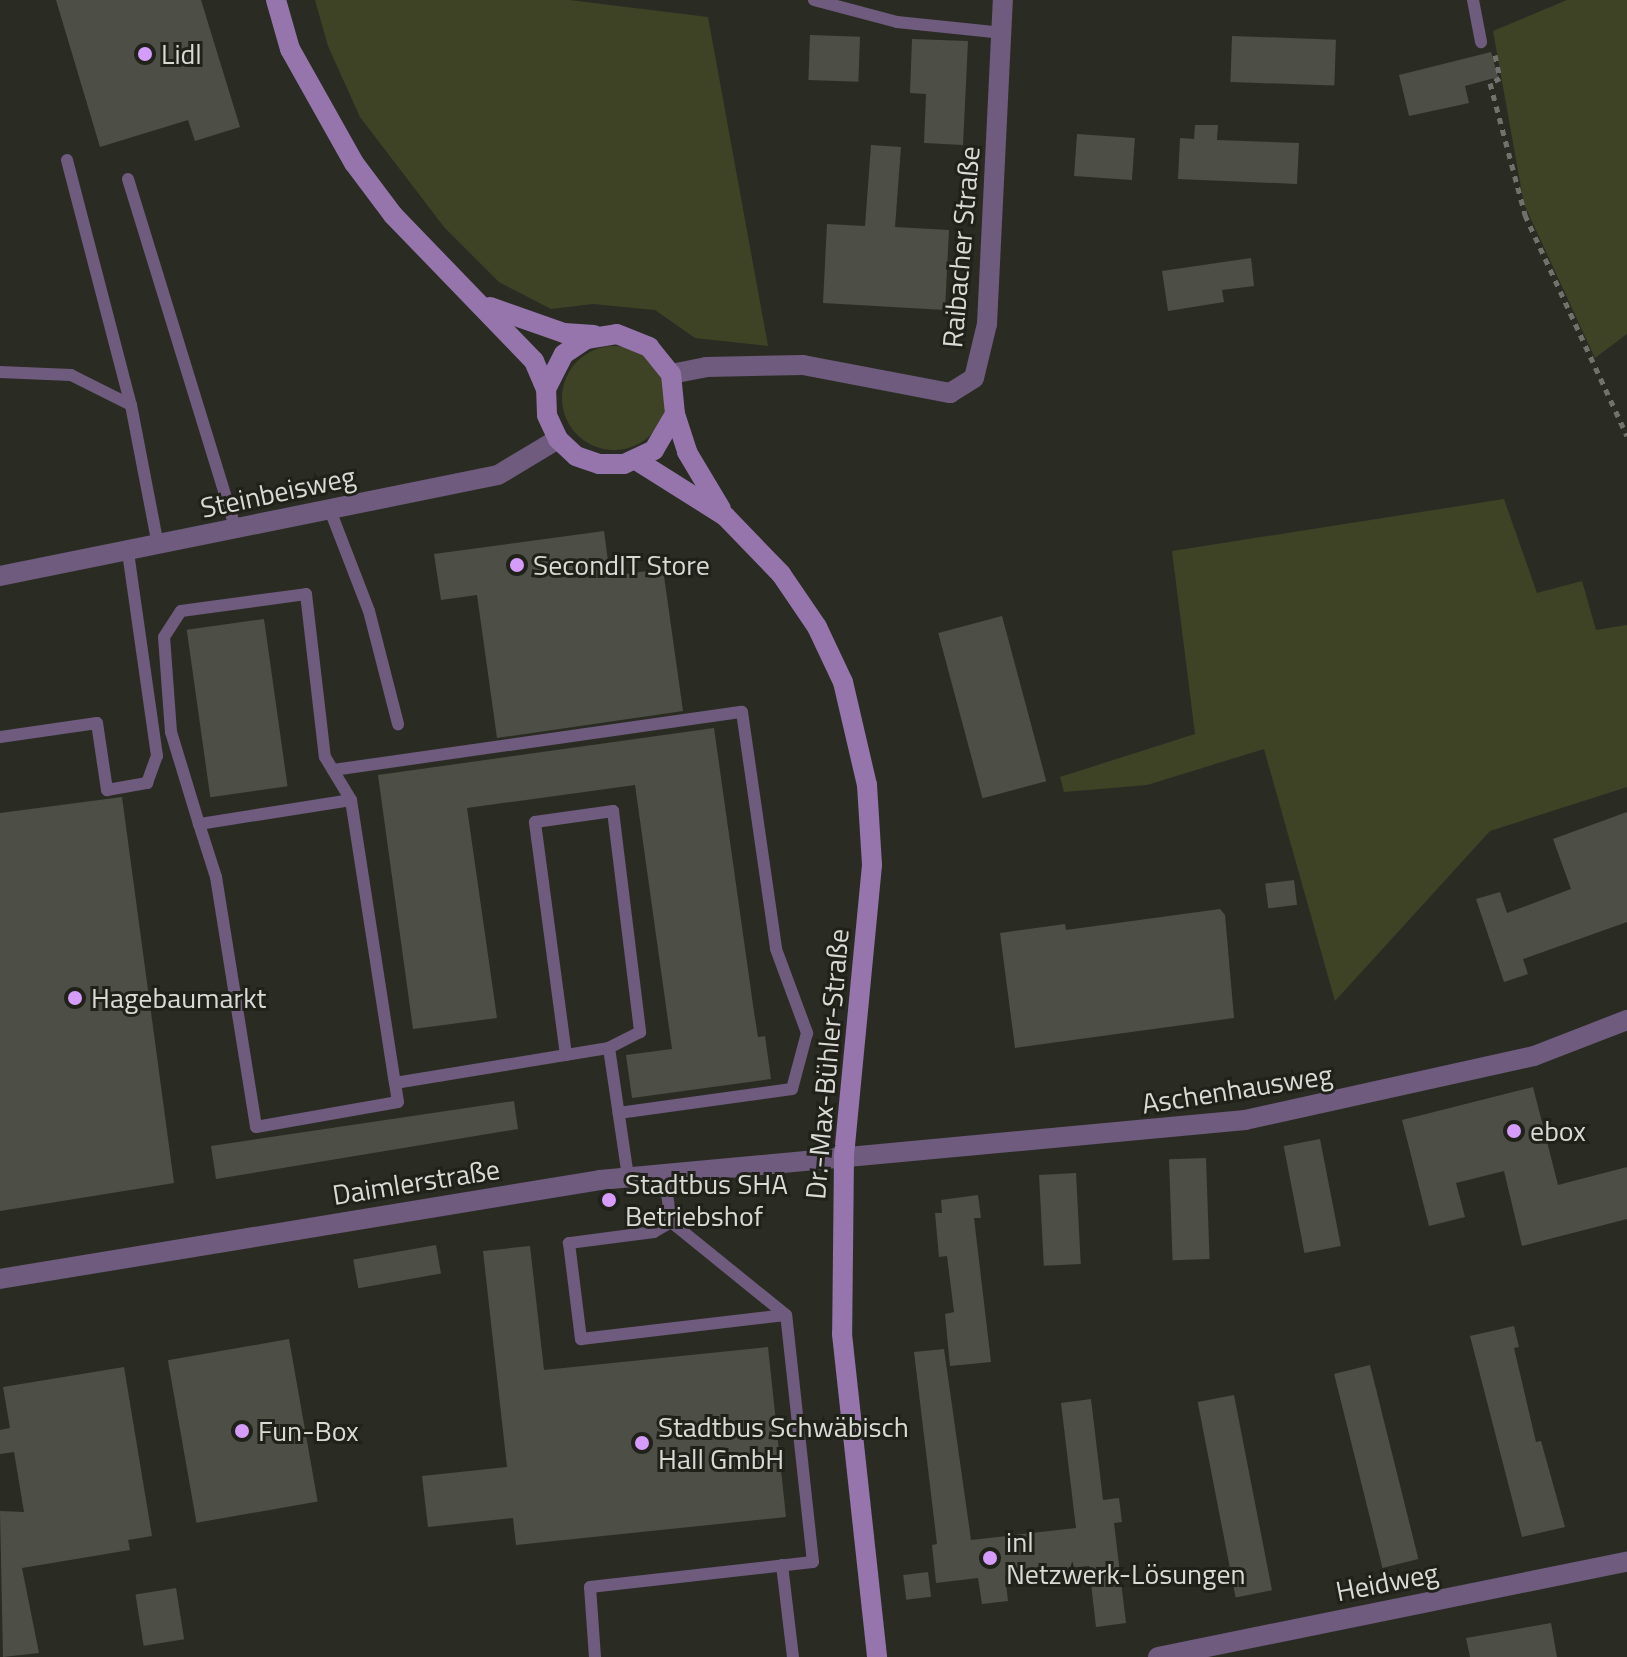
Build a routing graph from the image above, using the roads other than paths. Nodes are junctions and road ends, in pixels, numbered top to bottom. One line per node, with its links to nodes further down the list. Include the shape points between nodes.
1 (276, 0): 9 (street, via 290,49 354,163 411,234)
2 (814, 0): 5 (lane, via 897,22)
3 (1003, 0): 5 (street, Raibacher Straße)
4 (1473, 0): 6 (lane)
5 (1003, 33): 12 (street, Raibacher Straße, via 987,324 974,378 950,393 803,365 706,367)
6 (1481, 42)
7 (67, 160): 14 (lane)
8 (128, 179): 20 (lane)
9 (486, 306): 10 (street, via 564,333); 13 (street, via 534,361)
10 (599, 336): 12 (street, via 634,338 662,359); 13 (street, via 564,354)
11 (0, 372): 14 (lane, via 71,375)
12 (671, 374): 15 (street)
13 (546, 389): 16 (street, via 547,415)
14 (131, 405): 21 (lane)
15 (675, 414): 17 (street, via 654,450); 19 (street, Dr.-Max-Bühler-Straße, via 687,452)
16 (558, 439): 17 (street, via 576,456 599,464); 18 (street, Steinbeisweg, via 498,475)
17 (636, 460): 19 (street, Dr.-Max-Bühler-Straße)
18 (330, 510): 20 (street, Steinbeisweg); 24 (lane, via 361,588)
19 (725, 516): 34 (street, Dr.-Max-Bühler-Straße, via 781,574 817,627 843,682 867,785 872,865)
20 (236, 530): 21 (street, Steinbeisweg)
21 (158, 545): 22 (street, Steinbeisweg)
22 (128, 551): 23 (street, Steinbeisweg); 25 (lane, via 157,756 147,783 107,790 97,723)
23 (0, 576)
24 (398, 724)
25 (0, 737)
26 (333, 770): 27 (lane); 28 (lane, via 325,757 306,594 181,611 164,637 171,732); 33 (lane, via 742,712 776,949 807,1033 792,1089)
27 (351, 800): 28 (lane); 32 (lane)
28 (199, 824): 32 (lane, via 216,877 256,1127 398,1102)
29 (1627, 1021): 34 (street, Aschenhausweg, via 1534,1056 1245,1120)
30 (609, 1048): 31 (lane); 31 (lane, via 640,1032 613,811 535,822); 33 (lane)
31 (566, 1055): 32 (lane)
32 (395, 1083)
33 (619, 1113): 36 (lane)
34 (844, 1156): 35 (street, Daimlerstraße); 44 (street, Dr.-Max-Bühler-Straße, via 842,1334)
35 (664, 1173): 36 (street, Daimlerstraße); 37 (lane)
36 (628, 1177): 38 (street, Daimlerstraße)
37 (671, 1222): 39 (lane); 39 (lane, via 654,1232 569,1243 581,1339)
38 (0, 1279)
39 (786, 1315): 41 (lane, via 813,1562)
40 (1627, 1562): 45 (street, Heidweg)
41 (782, 1565): 42 (lane, via 590,1587); 43 (lane)
42 (595, 1657)
43 (793, 1657)
44 (877, 1657)
45 (1158, 1657)

